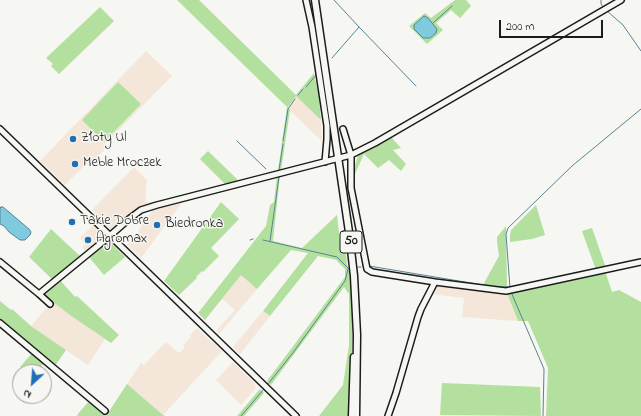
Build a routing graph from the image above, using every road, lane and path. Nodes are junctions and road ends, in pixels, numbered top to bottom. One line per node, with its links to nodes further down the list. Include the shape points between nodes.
1 (306, 0): 8 (street, via 327,126)
2 (315, 0): 7 (main road, 50)
3 (621, 0): 6 (street, via 375,143)
4 (0, 129): 9 (street)
5 (343, 129): 6 (street)
6 (351, 154): 7 (street); 12 (street, via 351,188 367,269 372,272)
7 (338, 158): 8 (street); 16 (main road, 50, via 352,256)
8 (324, 162): 9 (street, via 150,207 138,213)
9 (110, 236): 13 (street); 18 (street)
10 (0, 262): 13 (street)
11 (641, 262): 12 (street, via 506,291)
12 (435, 282): 21 (street, via 418,317)
13 (39, 294): 14 (street)
14 (50, 304)
15 (0, 323): 17 (street)
16 (357, 326): 19 (main road, 50, via 354,342); 20 (main road, 50)
17 (105, 411)
18 (296, 416)
19 (352, 416)
20 (356, 416)
21 (388, 416)

